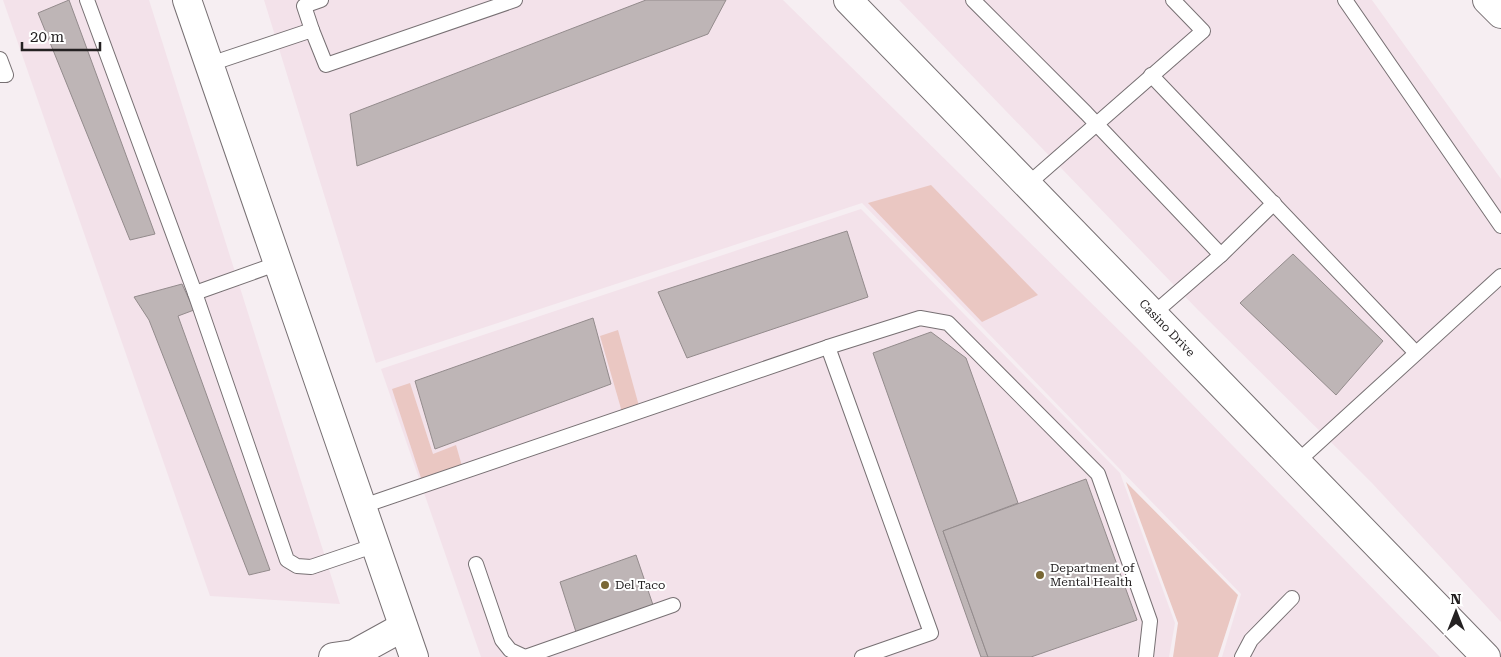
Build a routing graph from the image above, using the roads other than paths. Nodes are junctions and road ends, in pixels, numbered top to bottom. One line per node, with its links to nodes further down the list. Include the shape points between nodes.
1 (87, 0): 24 (lane)
2 (187, 0): 14 (main road)
3 (321, 0): 10 (lane)
4 (515, 0): 12 (lane, via 326,65)
5 (848, 0): 18 (main road, Casino Drive)
6 (973, 0): 17 (lane)
7 (1173, 0): 16 (lane, via 1203,31)
8 (1345, 0): 20 (lane)
9 (1487, 0): 11 (main road)
10 (303, 3): 12 (lane)
11 (1501, 14)
12 (312, 30): 14 (lane)
13 (0, 59): 15 (lane, via 6,75)
14 (210, 64): 22 (main road)
15 (0, 75)
16 (1151, 75): 17 (lane); 19 (lane)
17 (1096, 124): 18 (lane); 21 (lane)
18 (1028, 184): 25 (main road, Casino Drive)
19 (1274, 203): 21 (lane); 27 (lane)
20 (1501, 226)
21 (1221, 254): 25 (lane)
22 (278, 263): 24 (lane); 29 (main road)
23 (1501, 276): 27 (lane)
24 (195, 293): 30 (lane, via 287,560 297,566 311,567)
25 (1153, 314): 28 (main road, Casino Drive)
26 (828, 347): 29 (lane); 37 (lane, via 931,633); 38 (lane, via 920,318 948,323 1098,474 1150,621)
27 (1416, 353): 28 (lane)
28 (1297, 462): 40 (main road, Casino Drive)
29 (364, 506): 30 (main road)
30 (376, 545): 34 (main road)
31 (476, 564): 33 (lane, via 502,640 510,650 525,657)
32 (1292, 598): 39 (lane, via 1251,640)
33 (673, 605)
34 (404, 627): 35 (main road, via 354,654); 36 (main road)
35 (334, 657)
36 (414, 657)
37 (862, 657)
38 (1146, 657)
39 (1242, 657)
40 (1486, 657)

